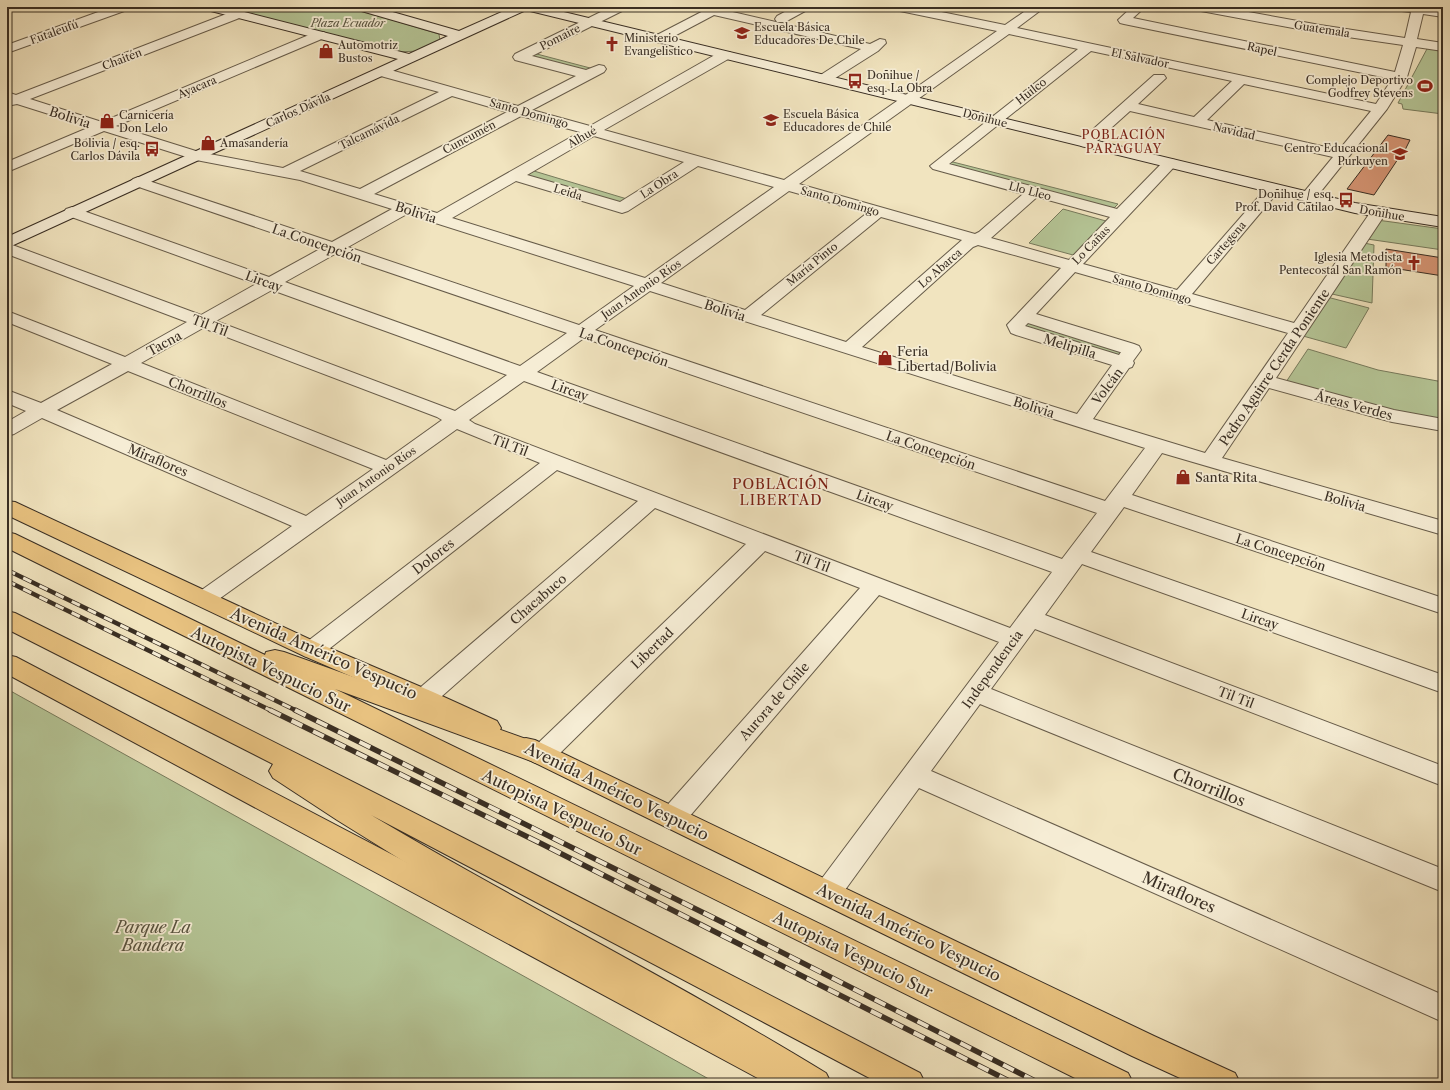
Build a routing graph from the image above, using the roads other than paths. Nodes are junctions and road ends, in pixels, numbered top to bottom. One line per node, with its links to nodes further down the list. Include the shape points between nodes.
1 (123, 7): 30 (street, Futaleufú)
2 (211, 7): 18 (street)
3 (362, 7): 14 (street)
4 (524, 7): 23 (street, Carlos Dávila)
5 (528, 7): 20 (street, Doñihue)
6 (620, 7): 20 (street, Pomaire)
7 (803, 7): 27 (street, via 781,19)
8 (900, 7): 16 (street, El Salvador)
9 (1039, 7): 21 (street, Juan Antonio Ríos)
10 (1139, 7): 26 (street, Rapel, via 1124,20)
11 (1201, 7): 19 (street, Guatemala)
12 (1397, 7): 13 (street)
13 (1417, 8): 17 (street); 25 (street)
14 (382, 9): 23 (street)
15 (716, 9): 24 (street); 27 (street)
16 (934, 10): 21 (street, El Salvador)
17 (1443, 13)
18 (238, 14): 22 (street); 43 (street, Chaitén)
19 (1260, 18): 25 (street, Guatemala); 26 (street)
20 (590, 22): 24 (street, Doñihue); 36 (street, Pomaire, via 526,54)
21 (1007, 30): 28 (street, El Salvador); 44 (street, Juan Antonio Ríos)
22 (320, 36): 33 (street); 50 (street, Ayacara)
23 (460, 36): 33 (street, Carlos Dávila)
24 (659, 39): 32 (street, Doñihue)
25 (1410, 42): 29 (street, Guatemala); 38 (street)
26 (1234, 43): 31 (street); 38 (street, Rapel)
27 (877, 45): 40 (street)
28 (1088, 47): 37 (street, El Salvador); 49 (street, Huilco)
29 (1443, 47)
30 (7, 49)
31 (1223, 53)
32 (725, 55): 40 (street, Doñihue); 51 (street, Alhué)
33 (411, 58): 35 (street, Carlos Dávila)
34 (1213, 62): 37 (street)
35 (382, 72): 42 (street, Santo Domingo); 54 (street, Carlos Dávila)
36 (594, 72): 47 (street, Cuncumén)
37 (1203, 72): 41 (street, El Salvador)
38 (1400, 77): 46 (street)
39 (1159, 78): 45 (street)
40 (824, 79): 44 (street, Doñihue)
41 (1241, 80): 46 (street, El Salvador); 48 (street)
42 (452, 91): 47 (street, Santo Domingo); 60 (street, Talcamávida)
43 (10, 100): 50 (street, Bolivia)
44 (908, 100): 49 (street, Doñihue); 63 (street, Juan Antonio Ríos)
45 (1127, 106): 48 (street, Navidad); 52 (street)
46 (1380, 109): 53 (street)
47 (520, 111): 51 (street, Santo Domingo); 66 (street, Cuncumén)
48 (1201, 119): 53 (street, Navidad)
49 (994, 121): 52 (street, Doñihue); 56 (street, Huilco)
50 (102, 127): 54 (street, Bolivia); 58 (street, Ayacara)
51 (593, 131): 55 (street, Santo Domingo); 59 (street, Alhué)
52 (1086, 143): 57 (street, Doñihue)
53 (1345, 152): 67 (street)
54 (196, 156): 60 (street, Bolivia); 62 (street, Carlos Dávila)
55 (696, 160): 63 (street, Santo Domingo); 68 (street, La Obra)
56 (942, 162): 65 (street, Llo Lleo); 71 (street, Llo Lleo)
57 (1170, 163): 64 (street, Doñihue); 71 (street, Lo Cañas)
58 (7, 167)
59 (530, 167): 61 (street, Alhué); 68 (street, Leida)
60 (286, 172): 66 (street, Bolivia)
61 (515, 176): 69 (street, Leida); 75 (street, Alhué)
62 (138, 182): 72 (street, Carlos Dávila); 78 (street, La Concepción)
63 (786, 186): 73 (street, Santo Domingo); 82 (street, Juan Antonio Ríos)
64 (1273, 188): 67 (street, Doñihue); 83 (street, Cartegena)
65 (1034, 192): 71 (street, Llo Lleo); 77 (street, Lo Abarca, via 985,236)
66 (360, 195): 70 (street, Bolivia)
67 (1308, 197): 74 (street, Doñihue)
68 (636, 199): 69 (street, La Obra)
69 (622, 208)
70 (404, 209): 75 (street, Bolivia); 78 (street, Tacna)
71 (1125, 210): 80 (street, Lo Cañas)
72 (72, 212): 79 (street, Carlos Dávila); 81 (street, Lircay)
73 (878, 212): 77 (street, Santo Domingo); 85 (street, María Pinto)
74 (1378, 213): 76 (street, Doñihue); 88 (street, Pedro Aguirre Cerda Poniente)
75 (439, 219): 82 (street, Bolivia)
76 (1443, 222)
77 (977, 240): 80 (street, Santo Domingo); 90 (street, Lo Abarca, via 967,244)
78 (333, 248): 81 (street, Tacna); 89 (street, La Concepción)
79 (10, 250): 86 (street, Til Til)
80 (1072, 266): 83 (street, Santo Domingo); 87 (street, Lo Cañas)
81 (271, 283): 86 (street, Tacna); 93 (street, Lircay)
82 (647, 285): 85 (street, Bolivia); 89 (street, Juan Antonio Ríos)
83 (1180, 297): 88 (street, Santo Domingo)
84 (7, 316): 92 (street, Chorrillos)
85 (747, 316): 90 (street, Bolivia)
86 (202, 322): 92 (street, Tacna); 97 (street, Til Til, via 444,413)
87 (1020, 322): 91 (street, Melipilla)
88 (1299, 330): 94 (street, Pedro Aguirre Cerda Poniente)
89 (580, 332): 93 (street, Juan Antonio Ríos); 106 (street, La Concepción)
90 (849, 349): 98 (street, Bolivia)
91 (1128, 357): 98 (street, Volcán)
92 (127, 364): 96 (street, Tacna); 104 (street, Chorrillos)
93 (522, 373): 97 (street, Juan Antonio Ríos); 112 (street, Lircay)
94 (1265, 381): 99 (street, Áreas Verdes, via 1392,416); 102 (street, Pedro Aguirre Cerda Poniente)
95 (7, 396): 96 (street, Miraflores)
96 (42, 411): 100 (street, Tacna); 108 (street, Miraflores)
97 (456, 420): 103 (street, Til Til, via 468,428); 104 (street, Juan Antonio Ríos)
98 (1081, 422): 101 (street, Bolivia)
99 (1443, 425)
100 (7, 430)
101 (1158, 445): 102 (street, Bolivia); 106 (street, Independencia)
102 (1210, 461): 109 (street, Bolivia)
103 (554, 462): 105 (street, Til Til); 120 (street, Dolores)
104 (389, 468): 108 (street, Juan Antonio Ríos)
105 (652, 500): 111 (street, Til Til); 124 (street, Chacabuco)
106 (1114, 504): 112 (street, Independencia); 115 (street, La Concepción)
107 (7, 507): 114 (main road, Avenida Américo Vespucio)
108 (308, 525): 114 (street, Juan Antonio Ríos)
109 (1443, 528)
110 (7, 539): 116 (main road, Autopista Vespucio Sur)
111 (761, 542): 113 (street, Til Til); 126 (street, Libertad)
112 (1072, 562): 117 (street, Independencia); 122 (street, Lircay)
113 (875, 586): 119 (street, Til Til); 129 (street, Aurora de Chile)
114 (204, 599): 120 (main road, Avenida Américo Vespucio)
115 (1443, 606)
116 (165, 618): 126 (main road); 136 (main road, Autopista Vespucio Sur)
117 (1030, 618): 119 (street, Independencia); 128 (street, Til Til)
118 (7, 619): 125 (main road)
119 (1014, 639): 123 (street, Independencia)
120 (312, 650): 124 (main road, Avenida Américo Vespucio)
121 (7, 663): 133 (main road)
122 (1443, 684)
123 (975, 692): 127 (street, Independencia); 130 (street, Chorrillos)
124 (424, 698): 126 (main road, Avenida Américo Vespucio)
125 (202, 715): 134 (main road, via 292,777 415,854 706,1018); 135 (main road)
126 (542, 755): 129 (main road, Avenida Américo Vespucio)
127 (914, 775): 131 (street, Independencia); 132 (street, Miraflores)
128 (1443, 776)
129 (673, 817): 131 (main road, Avenida Américo Vespucio)
130 (1443, 881)
131 (827, 893): 137 (main road, Avenida Américo Vespucio)
132 (1443, 1009)
133 (797, 1083)
134 (815, 1083)
135 (909, 1083)
136 (1117, 1083)
137 (1224, 1083)

